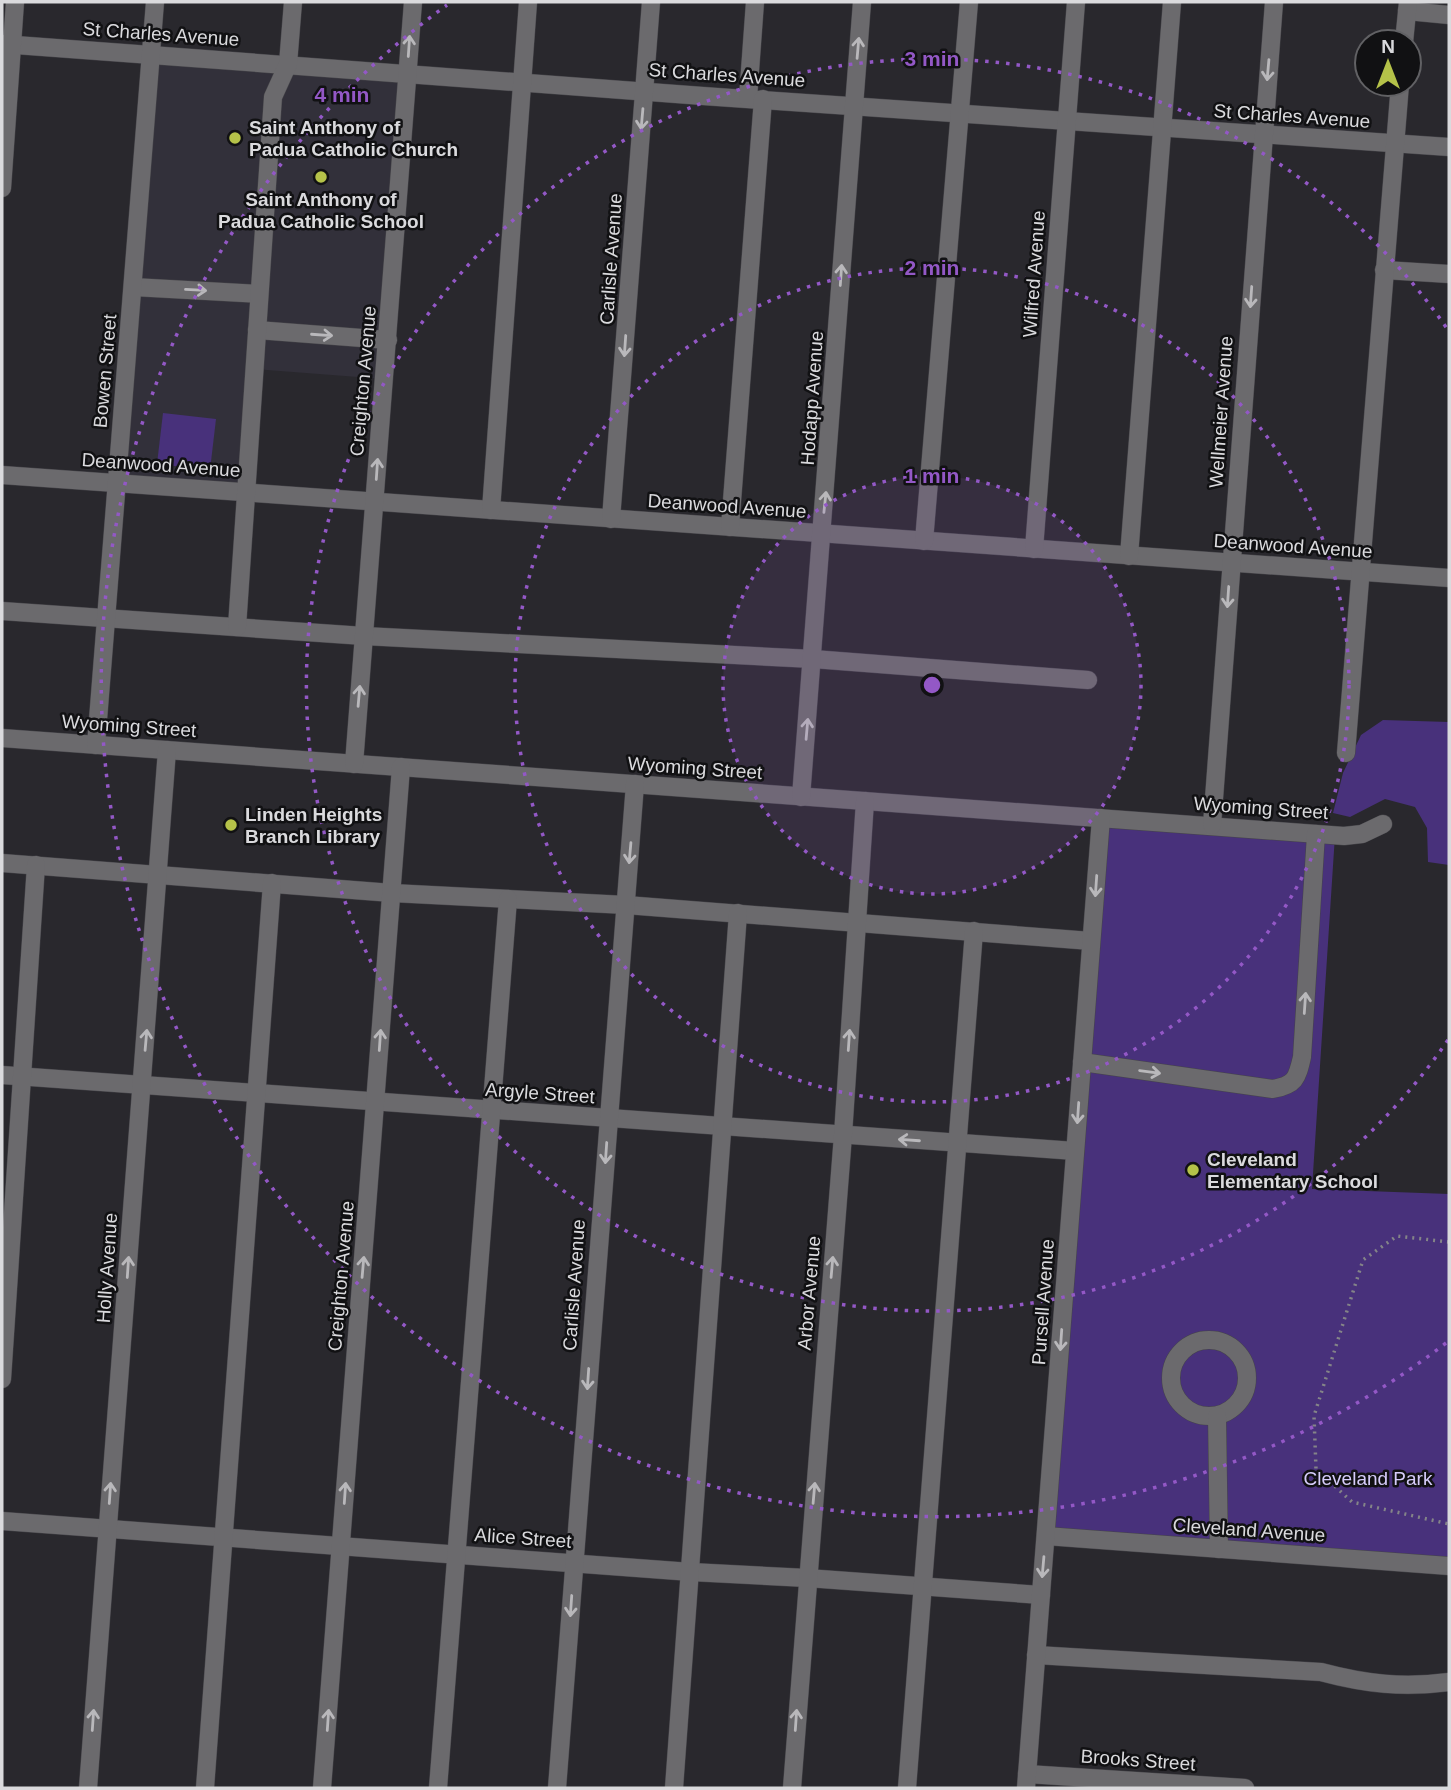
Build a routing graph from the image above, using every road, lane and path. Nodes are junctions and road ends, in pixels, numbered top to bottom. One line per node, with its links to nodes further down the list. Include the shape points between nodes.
1 (15, 2): 16 (street)
2 (155, 2): 17 (street, Bowen Street)
3 (293, 2): 18 (street)
4 (413, 2): 19 (street, Creighton Avenue, one-way to 4)
5 (528, 2): 20 (street)
6 (651, 2): 21 (street, Carlisle Avenue)
7 (755, 2): 23 (street)
8 (862, 2): 24 (street, Hodapp Avenue, one-way to 8)
9 (969, 2): 25 (street)
10 (1076, 2): 26 (street, Wilfred Avenue)
11 (1172, 2): 27 (street)
12 (1274, 2): 28 (street, Wellmeier Avenue, one-way to 28)
13 (1407, 6): 14 (street); 15 (street)
14 (1449, 15)
15 (1405, 28)
16 (7, 44): 17 (street, St Charles Avenue); 31 (street)
17 (151, 54): 18 (street, St Charles Avenue); 34 (street, Bowen Street)
18 (288, 64): 19 (street, St Charles Avenue); 35 (street, via 273,97)
19 (407, 74): 20 (street, St Charles Avenue); 37 (street, Creighton Avenue)
20 (522, 82): 21 (street, St Charles Avenue); 42 (street)
21 (645, 91): 23 (street, St Charles Avenue); 43 (street, Carlisle Avenue, one-way to 43)
22 (1399, 98): 29 (street)
23 (756, 99): 24 (street, St Charles Avenue); 44 (street)
24 (854, 105): 25 (street, St Charles Avenue); 45 (street, Hodapp Avenue, one-way to 24)
25 (961, 113): 26 (street, St Charles Avenue); 46 (street)
26 (1067, 121): 27 (street, St Charles Avenue); 47 (street, Wilfred Avenue)
27 (1161, 128): 28 (street, St Charles Avenue); 48 (street)
28 (1263, 134): 29 (street, St Charles Avenue); 49 (street, Wellmeier Avenue, one-way to 49)
29 (1394, 144): 30 (street, St Charles Avenue); 32 (street)
30 (1449, 147)
31 (2, 188)
32 (1384, 270): 33 (street); 50 (street)
33 (1449, 274)
34 (133, 287): 35 (street, one-way to 35); 39 (street, Bowen Street)
35 (259, 294): 36 (street)
36 (257, 330): 37 (street, one-way to 37); 40 (street)
37 (388, 340): 41 (street, Creighton Avenue, one-way to 37)
38 (2, 475): 39 (street, Deanwood Avenue)
39 (117, 483): 40 (street, Deanwood Avenue); 53 (street, Bowen Street)
40 (245, 492): 41 (street, Deanwood Avenue); 54 (street)
41 (374, 502): 42 (street, Deanwood Avenue); 55 (street, Creighton Avenue)
42 (491, 510): 43 (street, Deanwood Avenue)
43 (611, 519): 44 (street, Deanwood Avenue)
44 (730, 527): 45 (street, Deanwood Avenue)
45 (821, 534): 46 (street, Deanwood Avenue); 56 (street, Hodapp Avenue)
46 (924, 541): 47 (street, Deanwood Avenue)
47 (1034, 549): 48 (street, Deanwood Avenue)
48 (1129, 556): 49 (street, Deanwood Avenue)
49 (1231, 563): 50 (street, Deanwood Avenue); 69 (street, Wellmeier Avenue, one-way to 69)
50 (1360, 572): 51 (street, Deanwood Avenue); 61 (street)
51 (1449, 578)
52 (2, 611): 53 (street)
53 (106, 619): 54 (street); 59 (street, Bowen Street)
54 (237, 627): 55 (street)
55 (364, 636): 56 (street); 62 (street, Creighton Avenue, one-way to 55)
56 (813, 659): 57 (street); 65 (street, Hodapp Avenue, one-way to 56)
57 (1088, 680)
58 (2, 738): 59 (street, Wyoming Street)
59 (96, 745): 60 (street, Wyoming Street)
60 (167, 750): 62 (street, Wyoming Street); 73 (street, Holly Avenue)
61 (1346, 753)
62 (354, 764): 63 (street, Wyoming Street)
63 (401, 767): 64 (street, Wyoming Street); 75 (street, Creighton Avenue)
64 (635, 784): 65 (street, Wyoming Street); 77 (street, Carlisle Avenue, one-way to 77)
65 (801, 797): 66 (street, Wyoming Street)
66 (865, 801): 67 (street, Wyoming Street); 79 (street, Arbor Avenue)
67 (1101, 818): 69 (street, Wyoming Street); 81 (street, Pursell Avenue, one-way to 81)
68 (1383, 824): 70 (street, Wyoming Street, via 1362,834)
69 (1212, 825): 70 (street, Wyoming Street)
70 (1316, 834): 82 (street, one-way to 70, via 1273,1089 1289,1086 1302,1057)
71 (2, 863): 72 (street)
72 (36, 865): 73 (street); 84 (street)
73 (159, 874): 74 (street); 85 (street, Holly Avenue, one-way to 73)
74 (272, 883): 75 (street); 86 (street)
75 (392, 893): 76 (street); 87 (street, Creighton Avenue, one-way to 75)
76 (508, 899): 77 (street); 88 (street)
77 (626, 905): 78 (street); 89 (street, Carlisle Avenue)
78 (738, 913): 79 (street); 90 (street)
79 (858, 922): 80 (street); 91 (street, Arbor Avenue, one-way to 79)
80 (974, 931): 81 (street); 92 (street)
81 (1091, 941): 82 (street, Pursell Avenue)
82 (1082, 1062): 93 (street, Pursell Avenue, one-way to 93)
83 (2, 1075): 84 (street, Argyle Street)
84 (23, 1076): 85 (street, Argyle Street); 95 (street)
85 (142, 1084): 86 (street, Argyle Street); 99 (street, Holly Avenue, one-way to 85)
86 (258, 1093): 87 (street, Argyle Street); 101 (street)
87 (376, 1103): 88 (street, Argyle Street); 102 (street, Creighton Avenue, one-way to 87)
88 (491, 1111): 89 (street, Argyle Street); 104 (street)
89 (608, 1118): 90 (street, Argyle Street); 105 (street, Carlisle Avenue, one-way to 105)
90 (721, 1126): 91 (street, Argyle Street); 107 (street)
91 (843, 1135): 92 (street, Argyle Street, one-way to 91); 108 (street, Arbor Avenue, one-way to 91)
92 (958, 1143): 93 (street, Argyle Street); 109 (street)
93 (1075, 1151): 100 (street, Pursell Avenue, one-way to 100)
94 (1449, 1242): 98 (path, via 1397,1236 1363,1260 1314,1416 1317,1469 1352,1502)
95 (2, 1379)
96 (1217, 1416): 96 (street, via 1239,1403 1248,1380 1241,1356 1232,1347 1208,1339 1195,1342 1176,1358 1171,1383 1182,1405 1204,1416); 103 (street)
97 (2, 1521): 99 (street, Alice Street)
98 (1449, 1524)
99 (108, 1528): 101 (street, Alice Street); 114 (street, Holly Avenue, one-way to 99)
100 (1046, 1536): 103 (street, Cleveland Avenue); 110 (street, Pursell Avenue, one-way to 110)
101 (226, 1537): 102 (street, Alice Street); 115 (street)
102 (341, 1546): 104 (street, Alice Street); 116 (street, Creighton Avenue, one-way to 102)
103 (1219, 1549): 106 (street, Cleveland Avenue)
104 (456, 1554): 105 (street, Alice Street); 117 (street)
105 (574, 1563): 107 (street, Alice Street); 118 (street, Carlisle Avenue, one-way to 118)
106 (1449, 1566)
107 (691, 1572): 108 (street, Alice Street); 119 (street)
108 (807, 1578): 109 (street, Alice Street); 120 (street, Arbor Avenue, one-way to 108)
109 (923, 1587): 110 (street, Alice Street); 121 (street)
110 (1041, 1595): 111 (street, Pursell Avenue)
111 (1036, 1655): 112 (street, via 1321,1672 1362,1683 1419,1686); 113 (street, Pursell Avenue)
112 (1449, 1682)
113 (1026, 1781): 122 (street, Brooks Street)
114 (88, 1788)
115 (205, 1788)
116 (322, 1788)
117 (438, 1788)
118 (557, 1788)
119 (674, 1788)
120 (792, 1788)
121 (907, 1788)
122 (1245, 1788)

